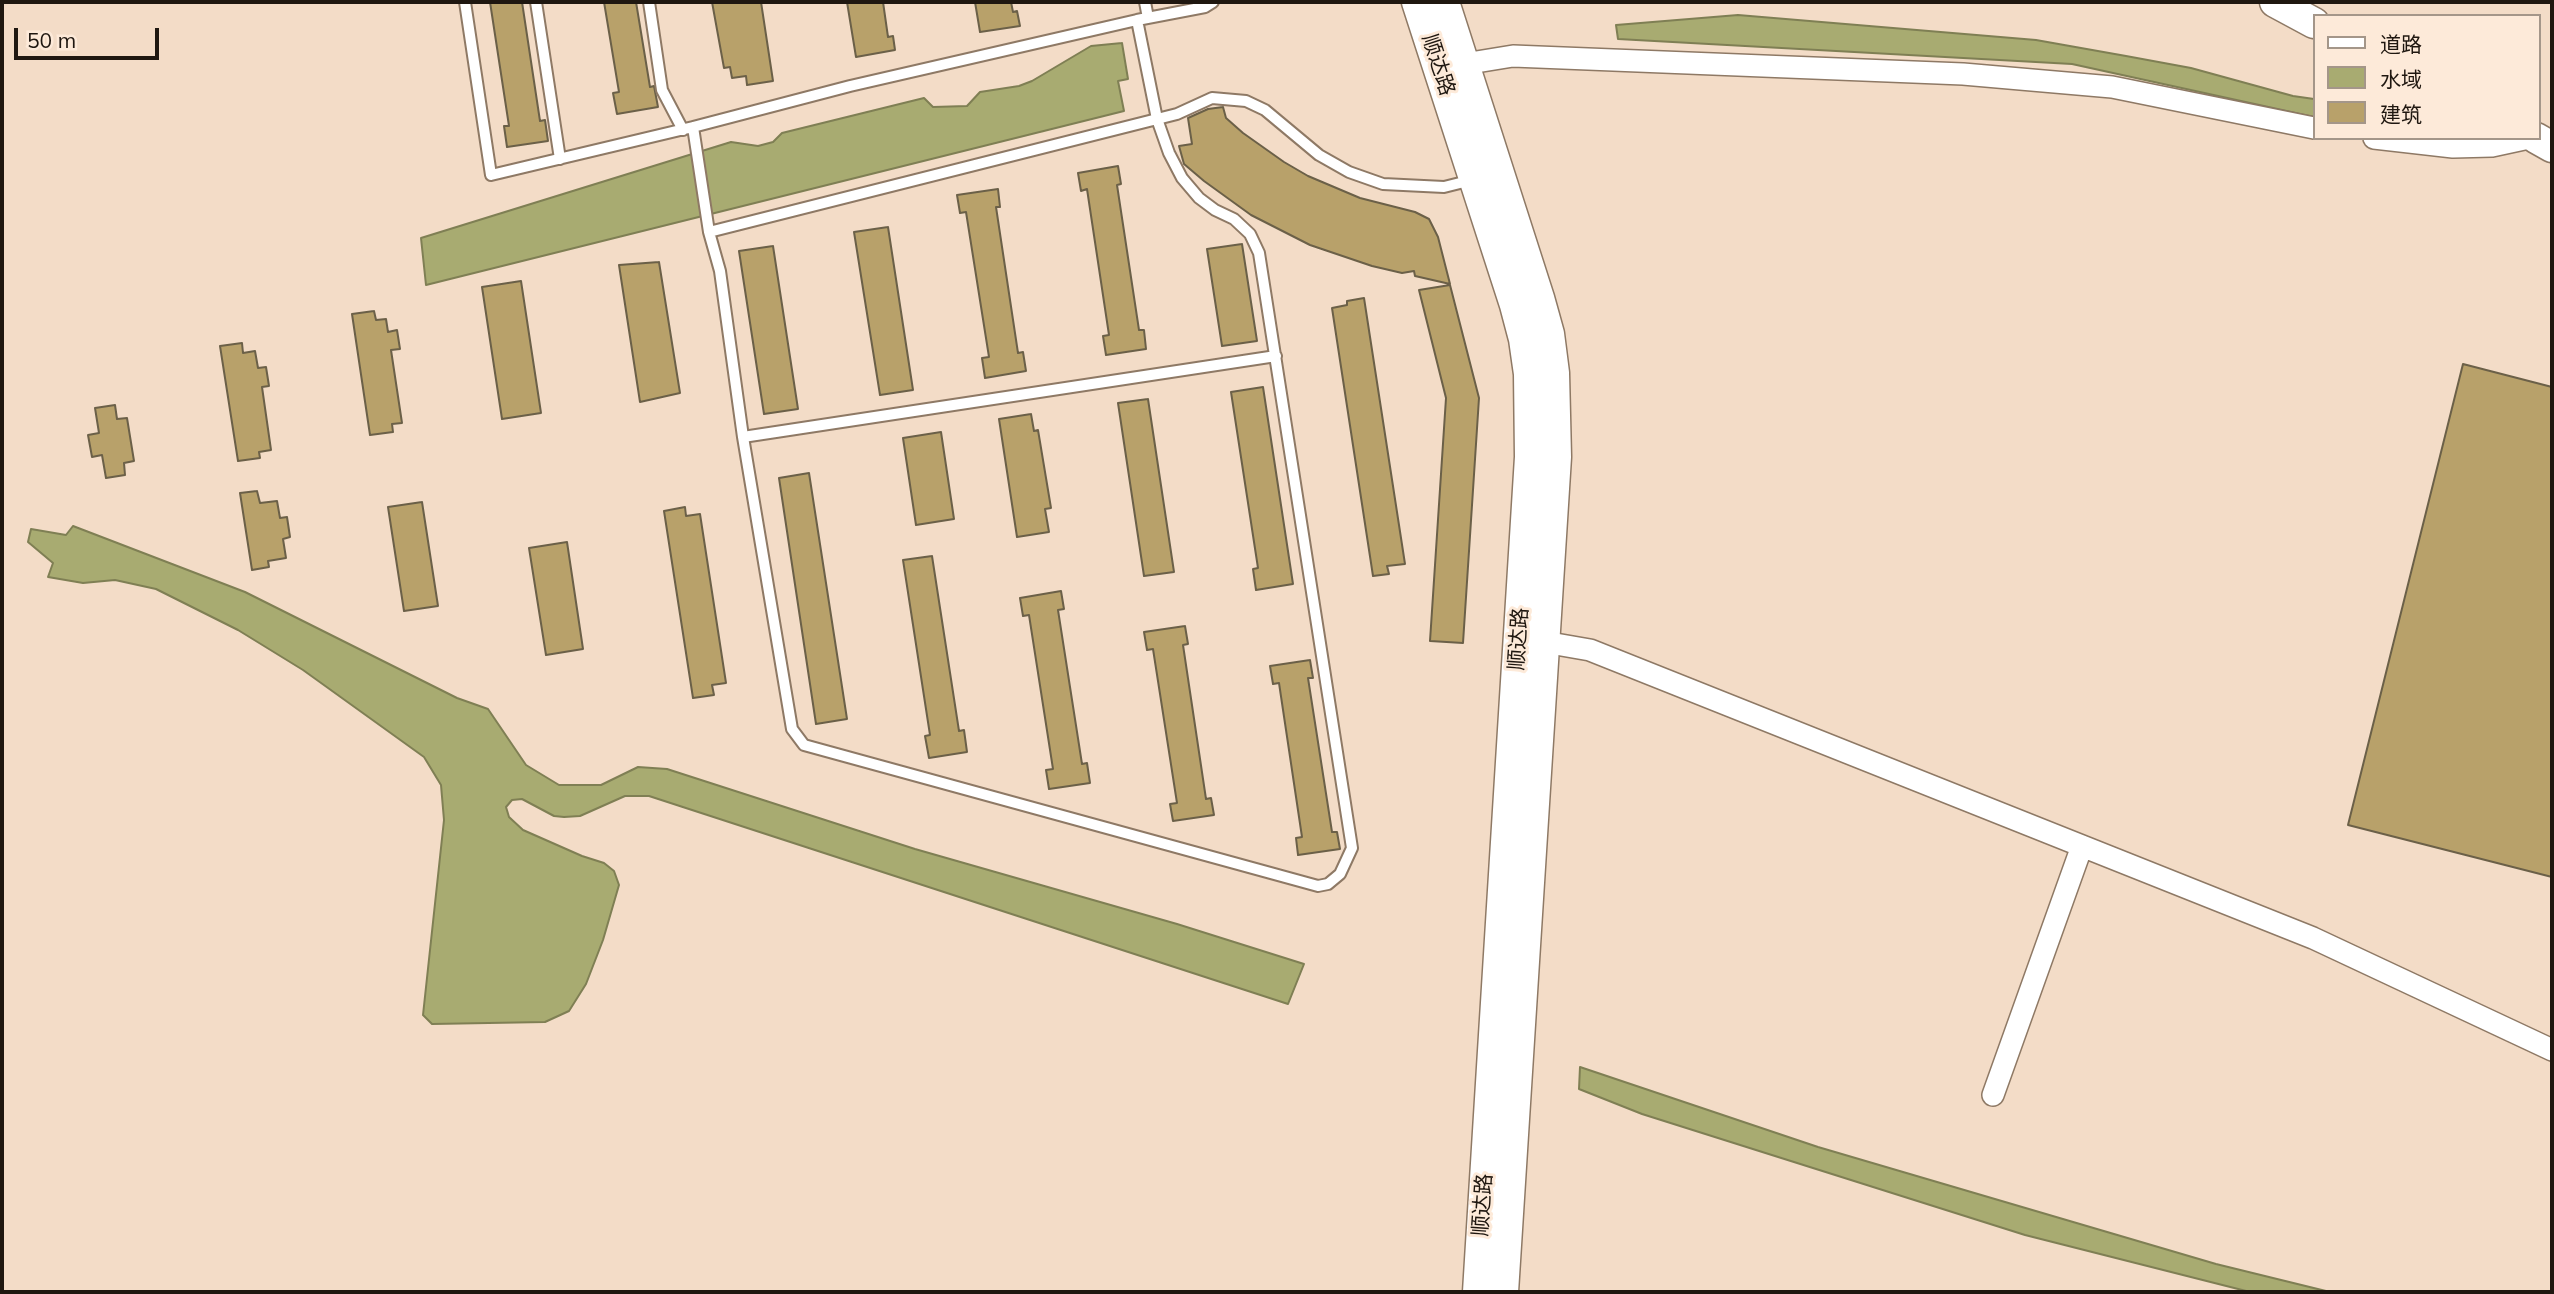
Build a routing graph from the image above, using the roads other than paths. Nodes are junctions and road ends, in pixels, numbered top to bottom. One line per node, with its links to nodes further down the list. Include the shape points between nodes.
1 (465, 2): 17 (lane, via 491,175)
2 (537, 2): 17 (lane)
3 (649, 2): 14 (lane, via 662,90)
4 (1145, 2): 10 (lane)
5 (1213, 2): 10 (lane)
6 (1417, 2): 18 (main road, 顺达路)
7 (1444, 2): 11 (main road, 顺达路)
8 (2275, 2): 9 (main road)
9 (2308, 14)
10 (1142, 19): 12 (lane); 14 (lane, via 850,86)
11 (1464, 64): 13 (street, via 1513,56 1963,74 2112,88); 22 (main road, 顺达路, via 1549,334 1556,457)
12 (1157, 119): 18 (lane, via 1212,98 1247,101 1265,110 1319,155 1383,184 1444,187); 19 (lane); 20 (lane, via 1182,178 1199,198 1250,234 1259,253)
13 (2312, 128)
14 (688, 129): 17 (lane); 19 (lane)
15 (2392, 140): 16 (street, via 2453,147)
16 (2520, 140)
17 (560, 159)
18 (1475, 180): 26 (main road, 顺达路, via 1524,339 1530,457)
19 (709, 232): 21 (lane, via 720,271)
20 (1276, 356): 21 (lane); 21 (lane, via 1352,848 1340,874 1318,886 804,745 792,729)
21 (743, 437)
22 (1544, 642): 23 (street, via 1590,650); 27 (main road, 顺达路)
23 (2082, 846): 24 (street, via 2313,938); 25 (street)
24 (2552, 1050)
25 (1993, 1095)
26 (1478, 1292)
27 (1503, 1292)

